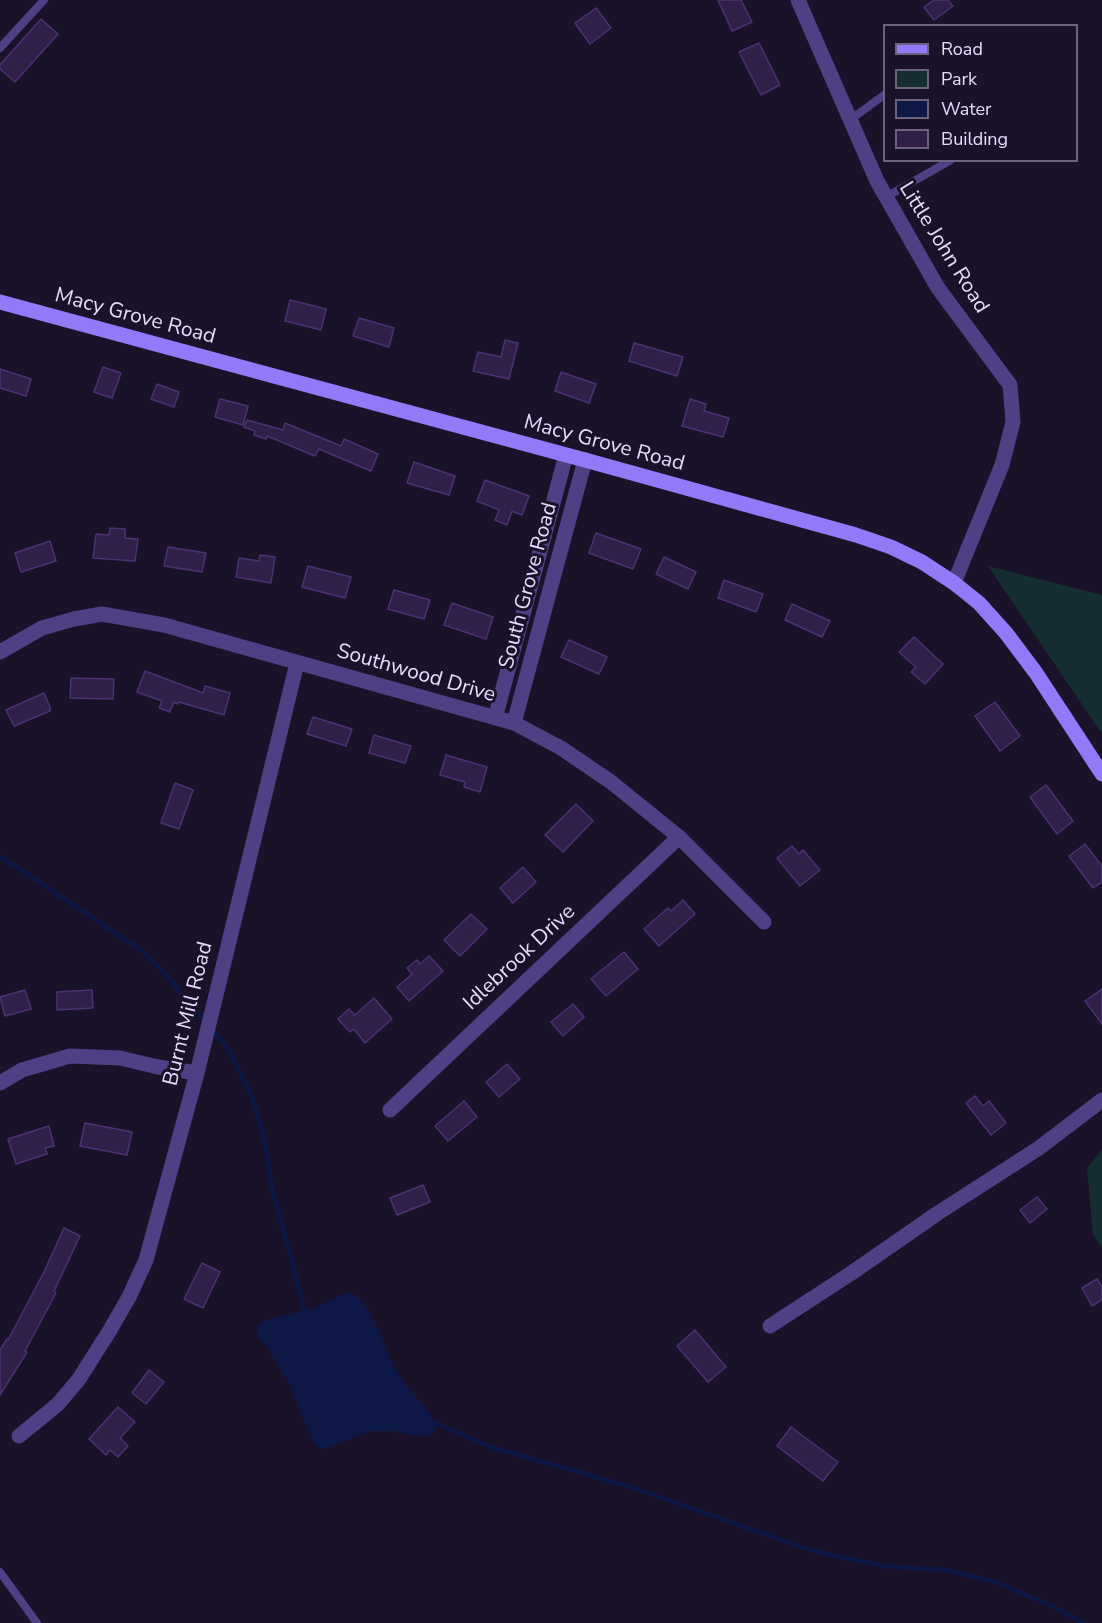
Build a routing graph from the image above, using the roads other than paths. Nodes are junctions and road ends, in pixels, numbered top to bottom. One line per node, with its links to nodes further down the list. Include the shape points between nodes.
1 (44, 0): 3 (lane)
2 (798, 0): 5 (street, Little John Road)
3 (0, 48)
4 (883, 96): 5 (lane)
5 (850, 120): 7 (street, Little John Road)
6 (947, 162): 7 (lane)
7 (886, 197): 11 (street, Little John Road, via 938,288 1010,386 1013,422 1005,454)
8 (0, 302): 9 (main road, Macy Grove Road)
9 (566, 455): 10 (main road, Macy Grove Road); 14 (street, South Grove Road)
10 (585, 460): 11 (main road, Macy Grove Road, via 856,535 922,562); 15 (street, South Grove Road)
11 (954, 583): 16 (main road, Macy Grove Road, via 1006,633)
12 (0, 652): 13 (street, Southwood Drive, via 42,628 102,615 164,625)
13 (297, 663): 14 (street, Southwood Drive); 19 (street, Burnt Mill Road)
14 (495, 718): 15 (street, Southwood Drive)
15 (514, 723): 17 (street, Southwood Drive, via 561,748)
16 (1102, 774)
17 (679, 837): 18 (street, Southwood Drive); 22 (street, Idlebrook Drive)
18 (764, 922)
19 (197, 1073): 20 (street, via 120,1058 70,1056 22,1070); 24 (street, Burnt Mill Road, via 146,1260 129,1297 79,1379 58,1404)
20 (0, 1083)
21 (1102, 1100): 23 (street, via 1039,1148)
22 (390, 1110)
23 (770, 1326)
24 (19, 1436)
25 (0, 1572): 26 (lane)
26 (37, 1623)

